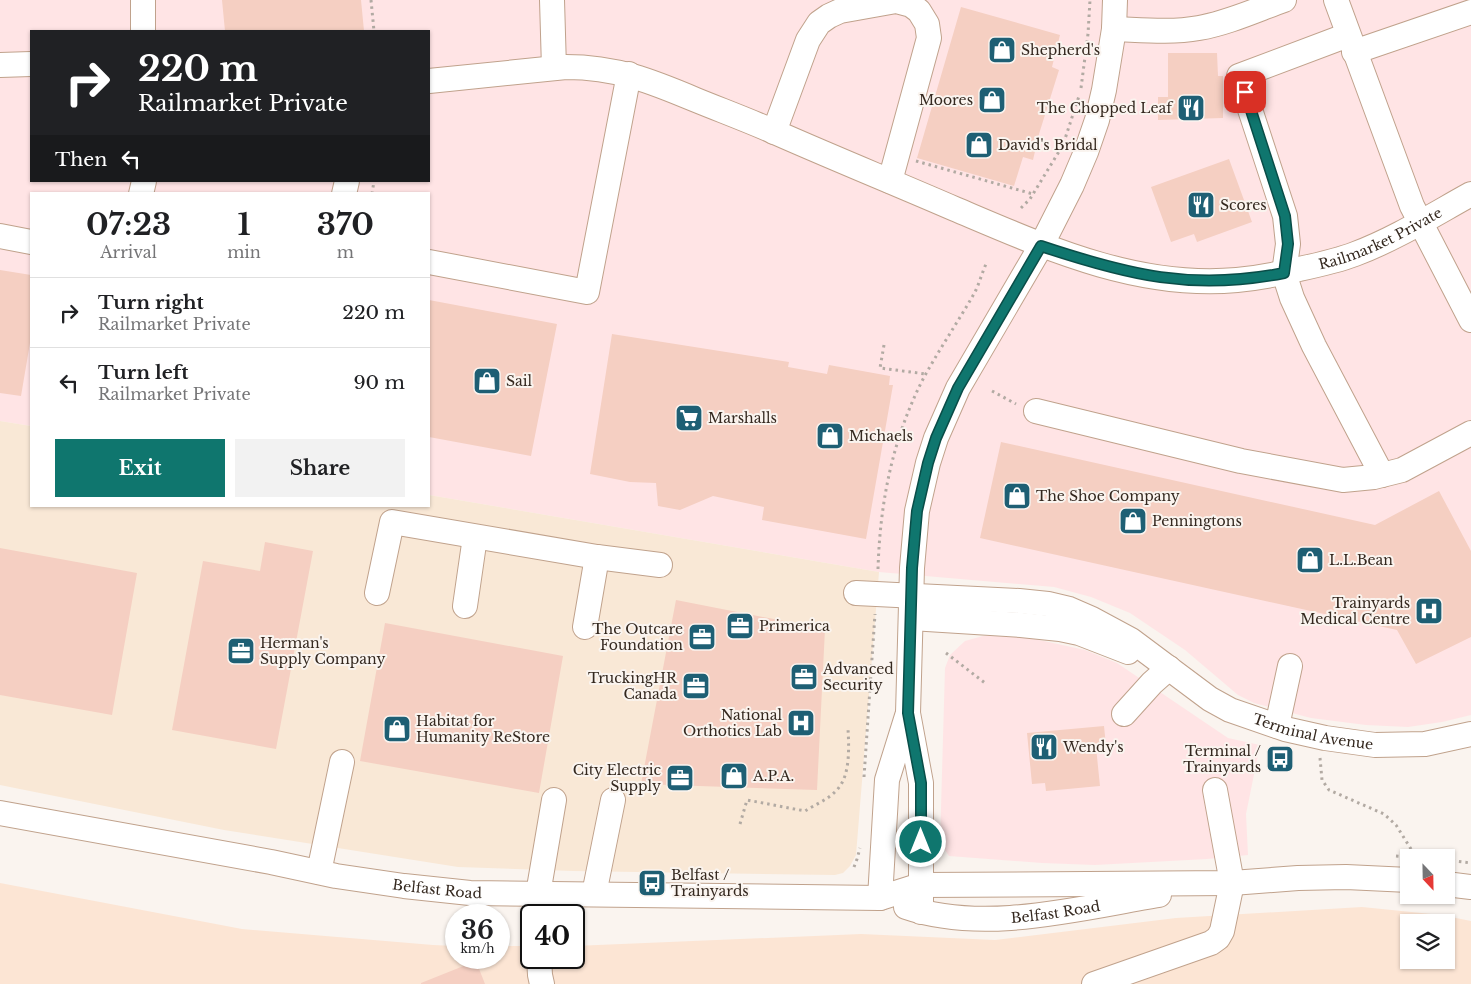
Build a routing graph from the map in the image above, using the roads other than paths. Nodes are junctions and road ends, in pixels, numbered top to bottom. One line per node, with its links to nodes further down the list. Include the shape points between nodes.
1 (143, 0): 8 (street)
2 (552, 0): 12 (street)
3 (1115, 0): 7 (street)
4 (1284, 0): 7 (street, via 1199,28)
5 (1336, 0): 9 (street)
6 (1471, 12): 9 (street)
7 (1114, 28): 21 (street, via 1098,120 1072,186)
8 (143, 30)
9 (1351, 44): 18 (street); 23 (street, via 1240,76 1285,216 1288,244)
10 (30, 64): 11 (street)
11 (0, 65)
12 (554, 68): 13 (street, Railmarket Private, via 584,67); 14 (street, Railmarket Private)
13 (629, 74): 15 (street, Railmarket Private); 22 (street, via 587,292)
14 (430, 81)
15 (774, 132): 16 (street, Railmarket Private); 16 (street, via 808,40 818,23 840,11 891,1 911,5 923,14 929,38)
16 (890, 181): 21 (street, Railmarket Private)
17 (1471, 194): 18 (street, Railmarket Private)
18 (1419, 223): 23 (street, Railmarket Private, via 1356,254); 24 (street)
19 (0, 236): 20 (street)
20 (30, 242)
21 (1041, 246): 23 (street, Railmarket Private, via 1110,268 1163,279 1237,280); 34 (street, via 962,379 936,438 917,511)
22 (430, 262)
23 (1284, 273): 27 (street, via 1314,346)
24 (1471, 320)
25 (1036, 411): 27 (street, via 1296,473 1343,480)
26 (1471, 433): 27 (street, via 1402,470)
27 (1382, 475)
28 (475, 537): 29 (street); 31 (street, via 392,522); 33 (street)
29 (596, 557): 30 (street); 35 (street)
30 (660, 565)
31 (377, 593)
32 (856, 593): 34 (street, Terminal Avenue)
33 (465, 606)
34 (911, 607): 37 (street, Terminal Avenue, via 1019,601 1048,604 1069,609 1117,632); 38 (street)
35 (584, 627)
36 (1290, 666): 40 (street)
37 (1169, 668): 39 (street); 40 (street, Terminal Avenue, via 1230,710)
38 (908, 713): 50 (street, via 921,783); 54 (street, via 887,780)
39 (1124, 714)
40 (1277, 726): 41 (street, Terminal Avenue, via 1325,738 1375,745 1425,744)
41 (1471, 734)
42 (342, 762): 47 (street)
43 (1215, 790): 49 (street)
44 (554, 800): 55 (street)
45 (613, 800): 53 (street)
46 (0, 813): 47 (street, Belfast Road)
47 (319, 872): 55 (street, Belfast Road)
48 (1400, 880): 49 (street, Belfast Road, via 1336,877)
49 (1232, 883): 50 (street, Belfast Road); 56 (street, Belfast Road, via 1038,915 969,918); 59 (street, via 1218,938)
50 (921, 885): 54 (street, Belfast Road); 56 (street)
51 (1455, 885): 52 (street)
52 (1471, 887)
53 (594, 894): 54 (street, Belfast Road); 55 (street, Belfast Road)
54 (880, 898): 56 (street, Belfast Road)
55 (538, 904)
56 (921, 912)
57 (540, 969): 58 (street)
58 (542, 984)
59 (1094, 984)

